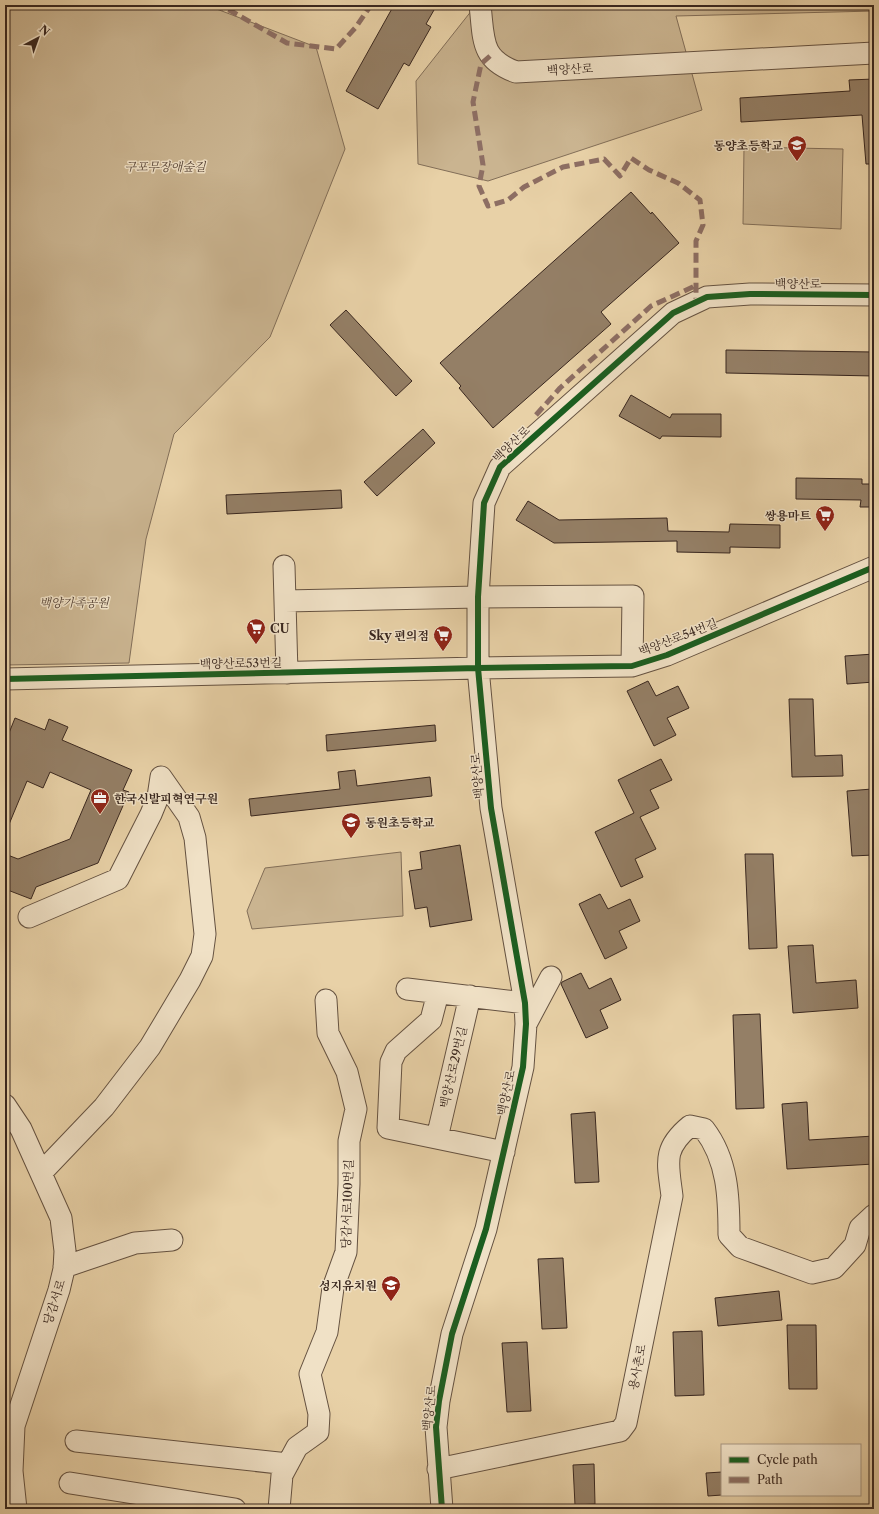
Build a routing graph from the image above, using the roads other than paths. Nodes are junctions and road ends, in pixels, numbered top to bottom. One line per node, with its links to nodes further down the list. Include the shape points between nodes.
1 (480, 5): 2 (street, 백양산로, via 490,56 502,67 516,72)
2 (874, 53)
3 (874, 294): 6 (street, 백양산로, via 750,294 708,297 673,312 500,467 484,503)
4 (284, 566): 7 (street)
5 (874, 567): 8 (street, 백양산로54번길, via 667,655)
6 (478, 597): 7 (street); 8 (street, via 633,596); 9 (street, 백양산로)
7 (285, 601): 10 (street)
8 (632, 666): 9 (street, 백양산로54번길)
9 (478, 668): 10 (street, 백양산로53번길); 18 (street, 백양산로, via 491,808)
10 (287, 672): 11 (street, 백양산로53번길)
11 (5, 679)
12 (29, 917): 23 (street, via 118,879 151,814 158,797 161,777 189,817 195,838 205,934 202,956 150,1047 104,1107)
13 (551, 977): 19 (street)
14 (407, 989): 15 (street)
15 (438, 992): 16 (street); 21 (street, via 431,1020 396,1051 391,1062 388,1128)
16 (470, 996): 18 (street); 21 (street, 백양산로29번길)
17 (326, 1000): 28 (street, 당감서로100번길, via 328,1032 348,1072 356,1109 349,1141 346,1252 333,1288 327,1332 310,1374 319,1414 318,1432 297,1447)
18 (525, 1003): 19 (street, 백양산로)
19 (526, 1024): 22 (street, 백양산로, via 523,1067)
20 (5, 1105): 23 (street, 당감서로, via 22,1129)
21 (437, 1138): 22 (street)
22 (504, 1152): 29 (street, 백양산로, via 486,1229 452,1334 436,1427)
23 (41, 1173): 26 (street, 당감서로, via 61,1218 65,1246)
24 (874, 1215): 29 (street, 용사촌로, via 860,1228 855,1245 834,1268 812,1273 740,1247 729,1235 726,1178 720,1154 704,1129 690,1126 677,1136 669,1151 672,1196 626,1423 620,1431)
25 (172, 1240): 26 (street, via 134,1243)
26 (64, 1267): 31 (street, 당감서로, via 59,1290 14,1426 12,1470)
27 (76, 1441): 28 (street)
28 (288, 1464): 33 (street, via 282,1475)
29 (438, 1469): 34 (street, 백양산로)
30 (70, 1483): 32 (street)
31 (16, 1509)
32 (235, 1509)
33 (279, 1509)
34 (442, 1509)

